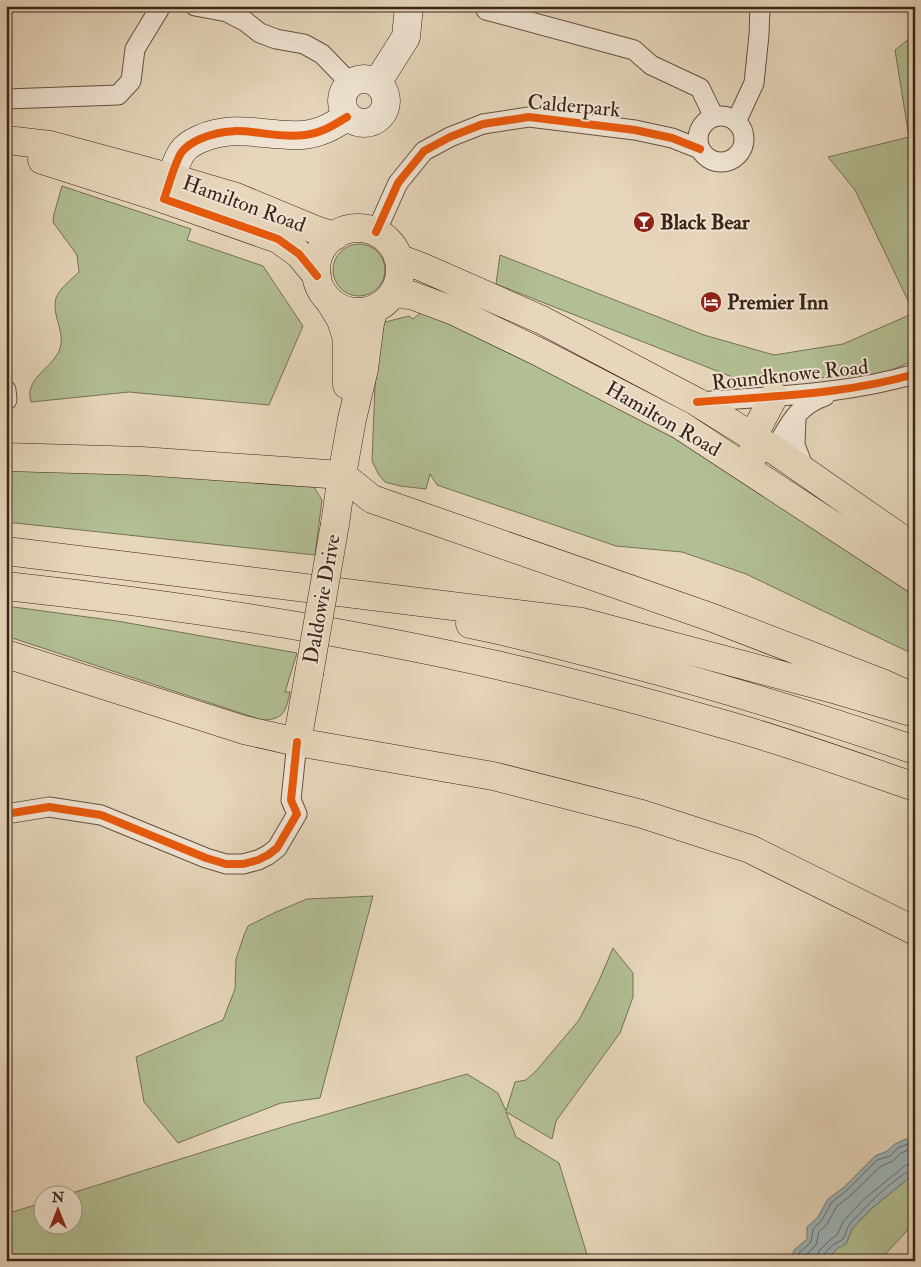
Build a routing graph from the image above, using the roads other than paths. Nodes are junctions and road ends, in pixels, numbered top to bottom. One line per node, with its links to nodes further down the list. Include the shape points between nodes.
1 (161, 6): 9 (street, via 135,49 131,81 118,94)
2 (195, 6): 6 (street)
3 (408, 6): 7 (street, via 406,37)
4 (760, 6): 12 (street, via 754,83)
5 (486, 10): 11 (street, via 634,50 651,65 700,88)
6 (250, 14): 8 (street, via 260,33 304,44 322,54)
7 (377, 82): 8 (street, via 364,78); 10 (street, via 386,94 384,113 369,124)
8 (350, 83): 10 (street, via 342,94 341,105)
9 (6, 99)
10 (347, 117): 17 (street, via 330,128 303,135 238,130 209,135 186,147)
11 (707, 122): 12 (street, via 722,116); 13 (street, Calderpark); 16 (street, via 698,139)
12 (736, 122): 16 (street, via 743,134 738,155 725,162 716,162)
13 (635, 130): 16 (street, Calderpark, via 672,138); 18 (street, Calderpark, via 529,117 483,124 424,151 398,183)
14 (6, 140): 17 (main road, Hamilton Road, via 50,145)
15 (6, 144): 17 (main road, Hamilton Road, via 44,161)
16 (700, 149)
17 (168, 189): 19 (main road, Hamilton Road, via 236,197); 21 (main road, Hamilton Road, via 278,239 299,254)
18 (376, 232): 19 (main road, via 348,230); 20 (main road, via 392,246)
19 (335, 236): 21 (main road, via 320,252)
20 (398, 258): 23 (main road, via 400,272 397,285); 29 (main road, Hamilton Road, via 542,320)
21 (317, 276): 22 (main road)
22 (329, 300): 23 (main road, via 353,312 364,312); 31 (main road, via 341,320 347,339 346,377)
23 (384, 301): 31 (main road, via 370,323 364,369); 32 (main road, Hamilton Road, via 411,295 454,312 542,353 680,425)
24 (915, 374): 26 (street, Roundknowe Road)
25 (6, 390): 28 (street)
26 (840, 391): 27 (street, Roundknowe Road); 30 (street, via 814,400)
27 (774, 396): 29 (street, Roundknowe Road); 32 (main road)
28 (7, 400)
29 (698, 402): 32 (main road, Hamilton Road)
30 (796, 416): 32 (street); 34 (street, via 795,445)
31 (352, 419): 35 (main road, Daldowie Drive)
32 (754, 451): 34 (main road, Hamilton Road); 39 (main road, Hamilton Road, via 856,540)
33 (6, 457): 35 (main road, via 142,461)
34 (805, 471): 36 (main road, Hamilton Road)
35 (342, 475): 42 (main road, via 372,499 714,618); 44 (main road, Daldowie Drive, bridge)
36 (915, 548)
37 (6, 551): 38 (main road)
38 (119, 564): 43 (main road, via 582,622); 45 (main road, via 349,600 486,627 695,681)
39 (915, 580)
40 (6, 586): 46 (main road, via 277,623 483,662 725,724)
41 (6, 654): 44 (main road, via 244,730)
42 (915, 698)
43 (915, 713)
44 (297, 742): 49 (street, via 291,800 297,814 277,848 258,860 243,864 226,864 206,858 101,815 49,807); 50 (main road, via 493,776 642,814 750,849)
45 (915, 750)
46 (825, 756): 47 (main road); 48 (main road)
47 (915, 787)
48 (915, 794)
49 (6, 814)
50 (915, 931)

